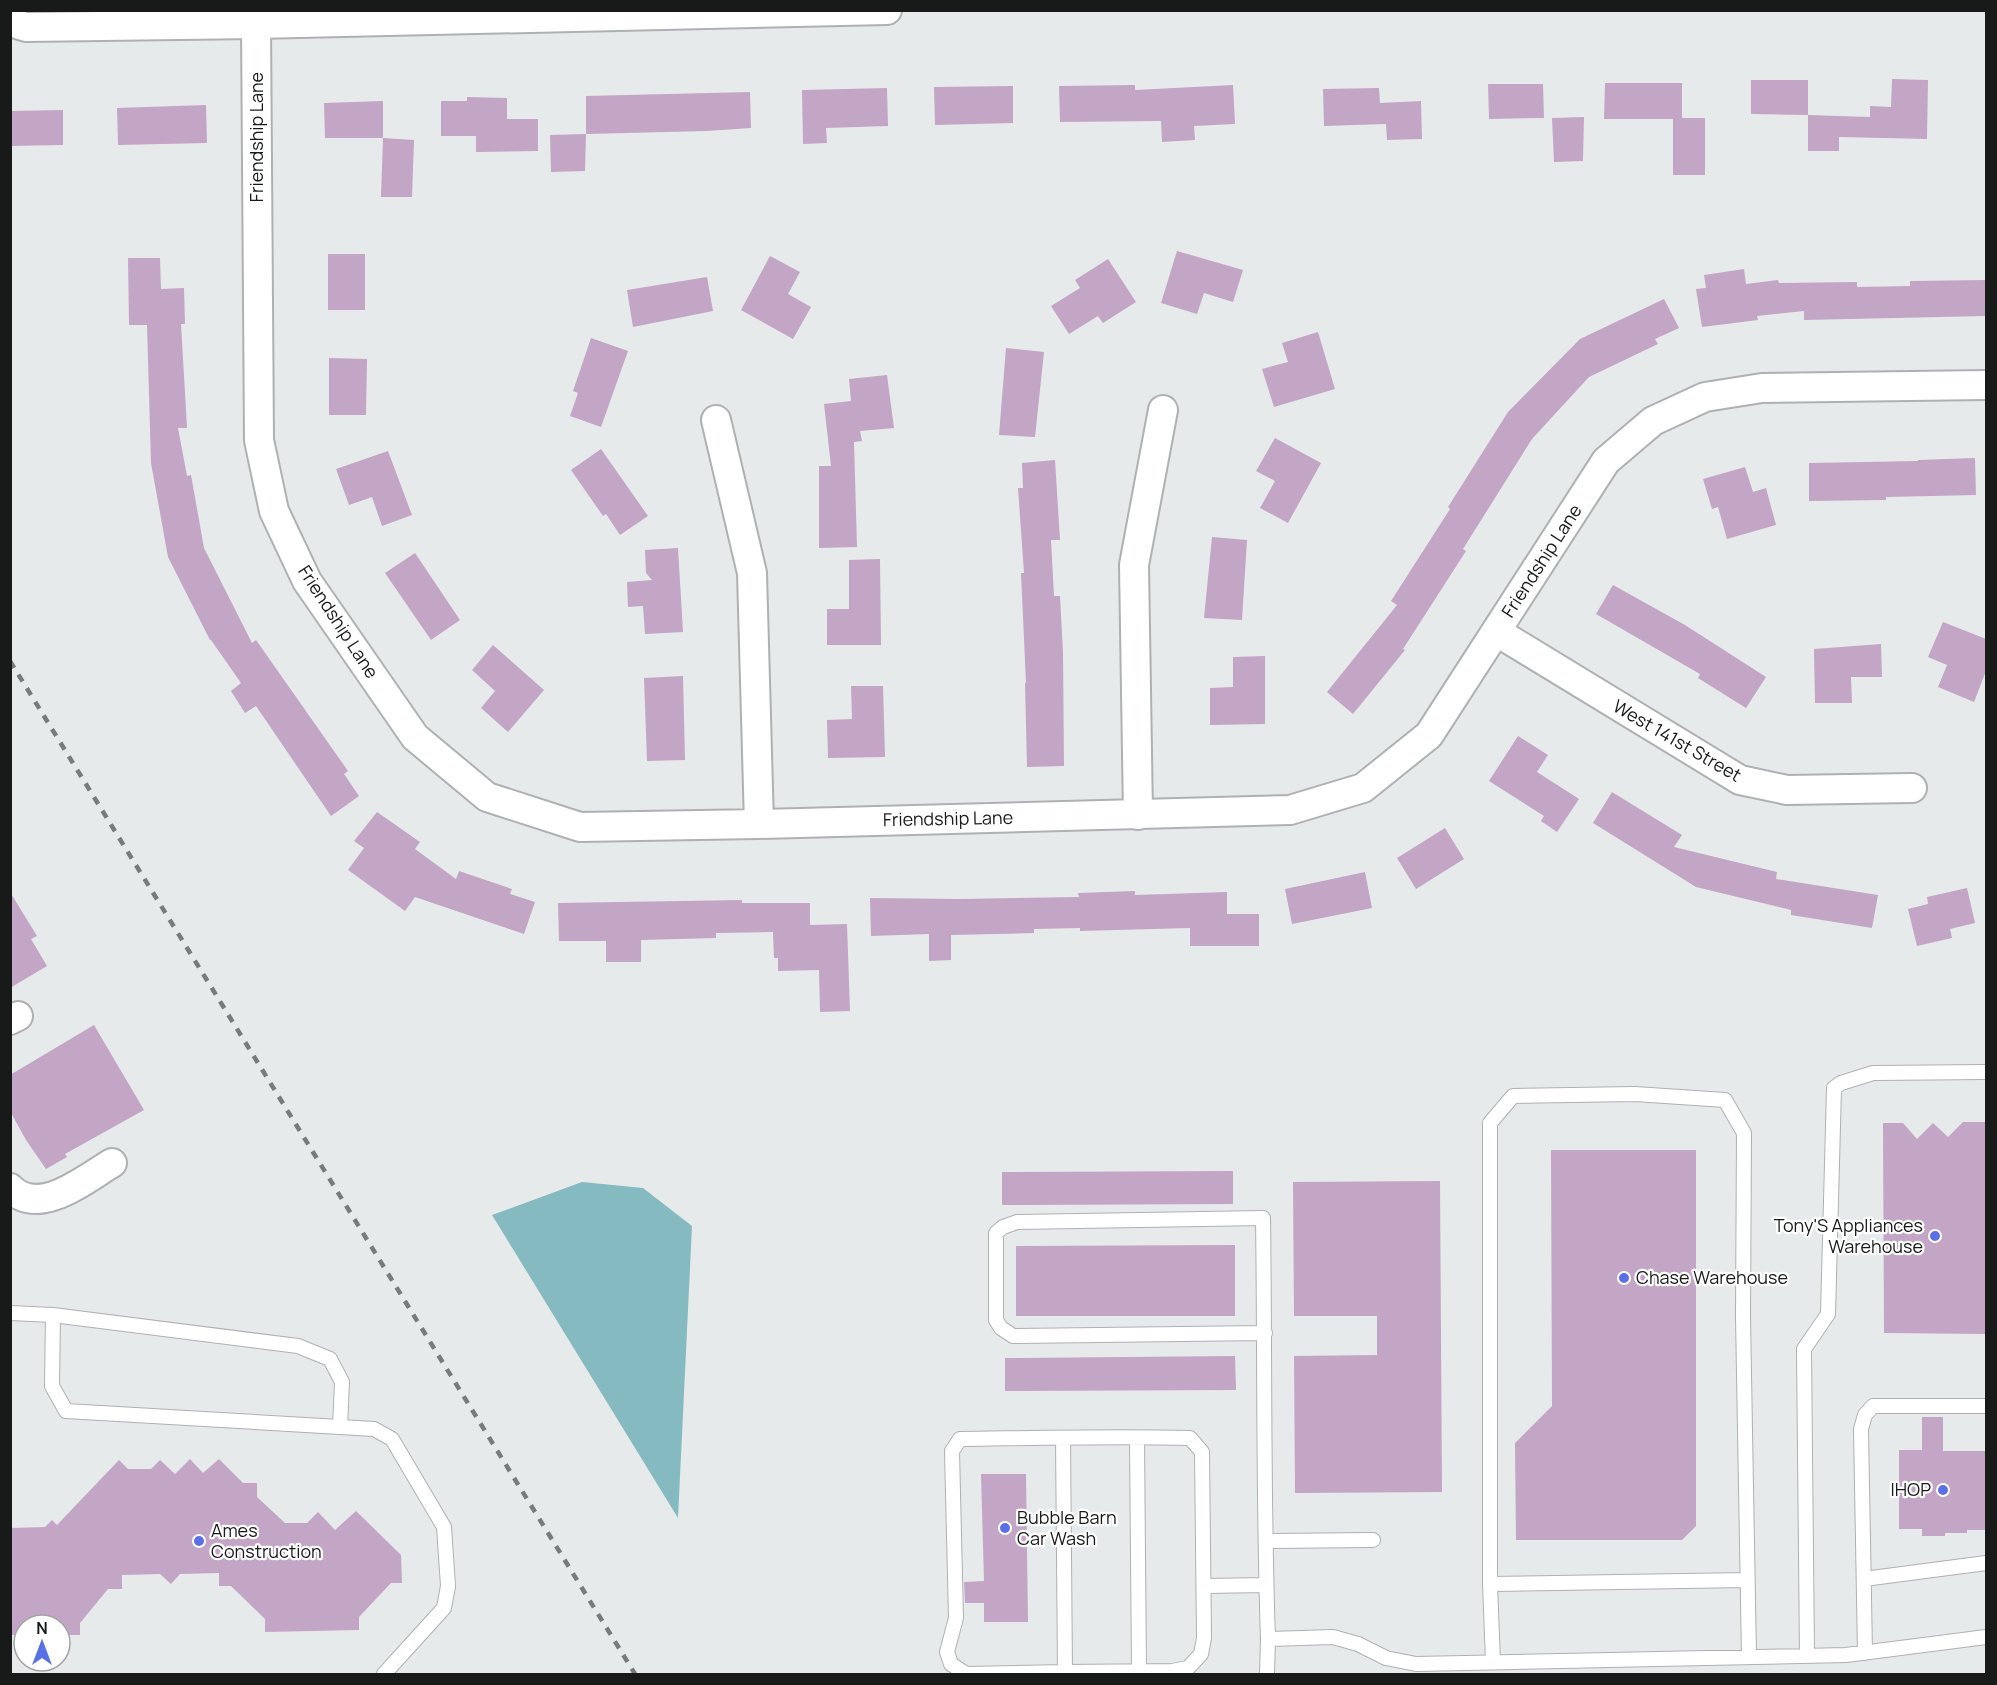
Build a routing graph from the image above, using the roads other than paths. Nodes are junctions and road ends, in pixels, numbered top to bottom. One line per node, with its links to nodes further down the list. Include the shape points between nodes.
1 (887, 10): 3 (street)
2 (10, 21): 3 (street, via 26,27)
3 (256, 24): 10 (street, Friendship Lane, via 259,440 274,510 307,581 415,737 487,797 580,827)
4 (1986, 385): 7 (street, Friendship Lane, via 1762,388 1705,397 1653,421 1606,461)
5 (1163, 411): 9 (street, via 1134,566)
6 (716, 420): 10 (street, via 752,573)
7 (1497, 632): 8 (street, West 141st Street, via 1740,780 1787,790); 9 (street, Friendship Lane, via 1429,735 1363,788 1290,810)
8 (1912, 788)
9 (1138, 815): 10 (street, Friendship Lane)
10 (759, 824)
11 (1986, 1072): 32 (lane, via 1863,1074 1834,1088 1828,1314 1804,1349)
12 (112, 1163): 13 (street, via 61,1194 38,1200 16,1194)
13 (10, 1188)
14 (10, 1313): 15 (lane)
15 (53, 1315): 18 (lane, via 298,1346 330,1359 342,1382); 18 (lane, via 52,1386 66,1411)
16 (1265, 1333): 16 (lane, via 1263,1218 1017,1222 996,1233 996,1320 1013,1336); 22 (lane)
17 (1986, 1406): 24 (lane, via 1873,1406 1865,1415 1861,1429)
18 (340, 1427): 37 (lane, via 374,1429 392,1439 444,1527 448,1586 444,1608)
19 (1063, 1438): 20 (lane); 35 (lane); 35 (lane, via 960,1439 952,1450 956,1618 947,1652 951,1664 966,1674)
20 (1137, 1438): 28 (lane, via 1190,1438 1202,1452); 36 (lane)
21 (1373, 1540): 22 (lane)
22 (1267, 1541): 27 (lane)
23 (1986, 1563): 24 (lane)
24 (1864, 1579): 31 (lane)
25 (1747, 1580): 26 (lane); 26 (lane, via 1744,1133 1725,1100 1635,1094 1514,1096 1490,1123); 33 (lane)
26 (1490, 1584): 34 (lane)
27 (1266, 1585): 28 (lane); 30 (lane)
28 (1204, 1586): 36 (lane, via 1201,1654 1188,1668)
29 (1986, 1637): 31 (lane)
30 (1268, 1639): 34 (lane, via 1333,1637 1386,1658 1416,1664); 38 (lane)
31 (1865, 1653): 32 (lane)
32 (1808, 1656): 33 (lane)
33 (1749, 1657): 34 (lane)
34 (1493, 1662)
35 (1065, 1672): 36 (lane)
36 (1139, 1672)
37 (384, 1674)
38 (1267, 1674)

